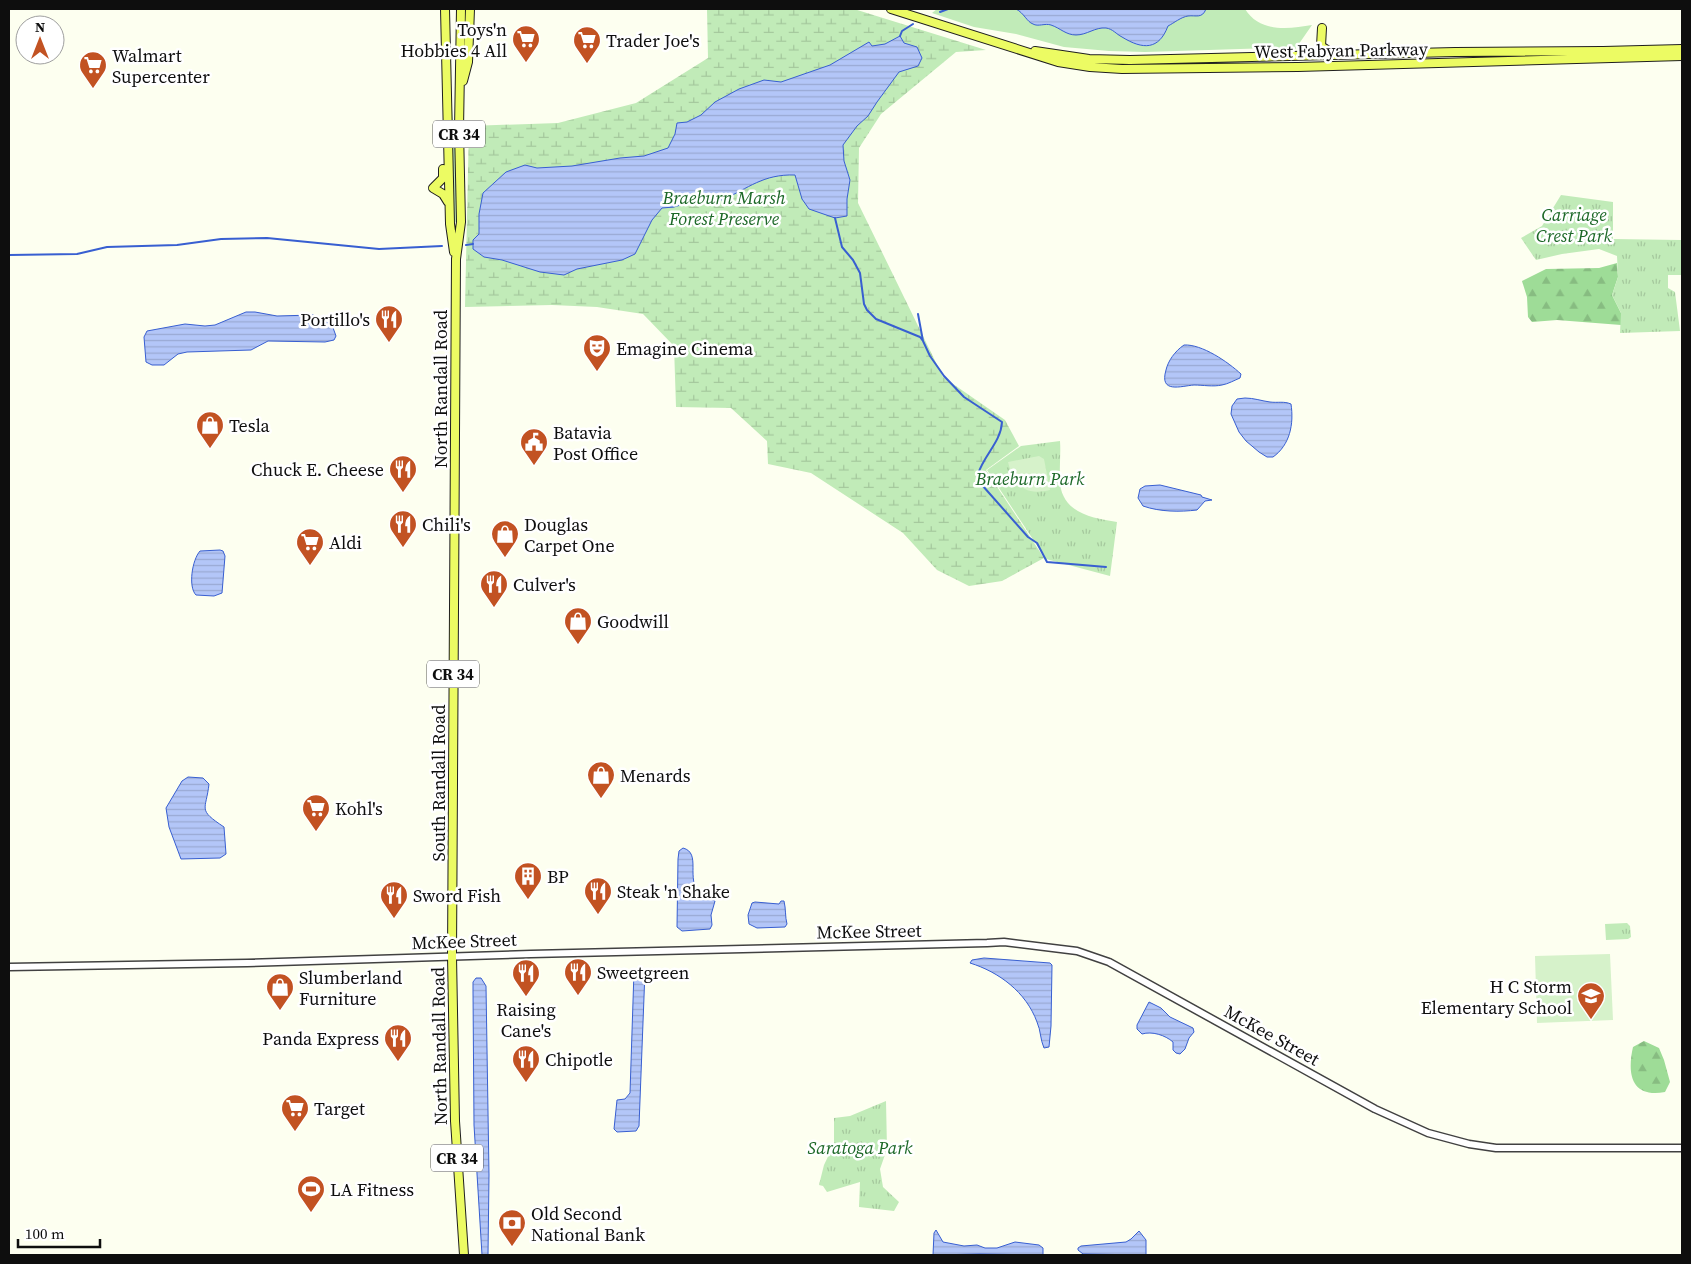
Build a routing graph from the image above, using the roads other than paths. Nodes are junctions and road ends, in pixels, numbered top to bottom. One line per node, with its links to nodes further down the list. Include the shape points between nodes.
1 (461, 9): 10 (main road, North Randall Road / CR 34)
2 (470, 9): 10 (main road, via 468,62)
3 (891, 9): 6 (main road, West Fabyan Parkway)
4 (444, 10): 11 (main road, North Randall Road / CR 34)
5 (1322, 28): 8 (main road, via 1321,46)
6 (1004, 45): 8 (main road, West Fabyan Parkway, via 1090,59); 9 (main road, West Fabyan Parkway, via 1058,62 1143,70)
7 (1682, 49): 8 (main road, West Fabyan Parkway)
8 (1335, 55)
9 (1682, 56)
10 (460, 97): 13 (main road, North Randall Road / CR 34, via 461,222)
11 (447, 114): 12 (main road, North Randall Road / CR 34); 12 (main road, via 443,136 443,178 434,188)
12 (449, 203): 13 (main road, North Randall Road / CR 34)
13 (456, 259): 14 (main road, North Randall Road / CR 34)
14 (454, 520): 15 (main road, South Randall Road / CR 34)
15 (452, 956): 16 (street, McKee Street); 17 (street, McKee Street, via 1004,942 1077,951 1110,962 1375,1109 1428,1133 1496,1148); 18 (main road, North Randall Road / CR 34, via 455,1122)
16 (9, 967)
17 (1682, 1148)
18 (464, 1255)

